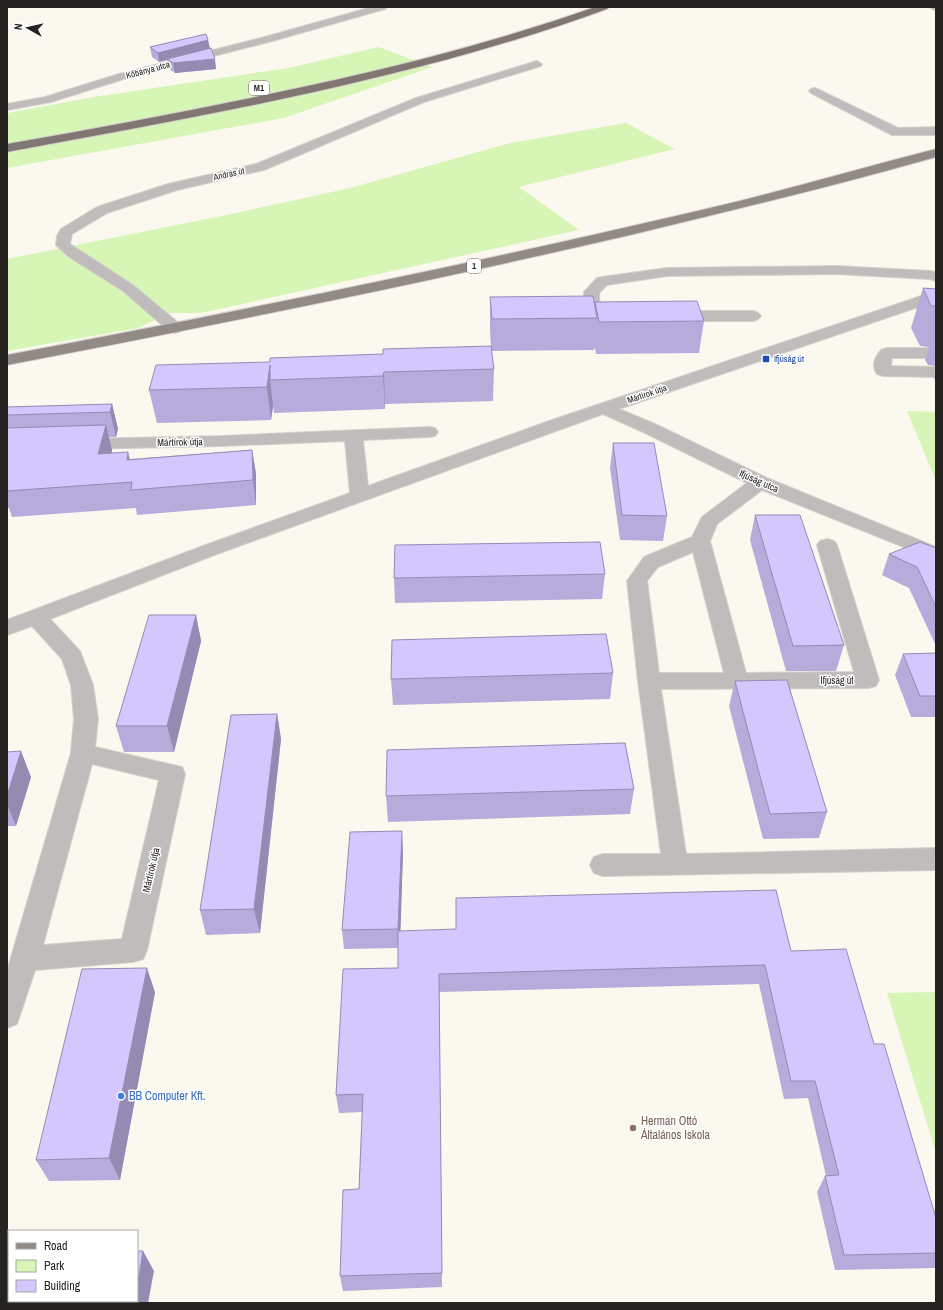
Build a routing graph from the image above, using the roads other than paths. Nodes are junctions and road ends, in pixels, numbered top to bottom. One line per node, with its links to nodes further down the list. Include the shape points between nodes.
1 (382, 7): 5 (street, Kőbánya utca, via 123,76 47,100)
2 (604, 7): 9 (highway, M1, via 510,38 388,71 211,110)
3 (537, 64): 16 (street, András út, via 420,100 260,167 173,187 102,210 66,232 63,245 128,288)
4 (815, 91): 7 (street, via 896,132)
5 (7, 107)
6 (114, 117): 8 (highway)
7 (936, 131)
8 (7, 137)
9 (7, 148)
10 (936, 153): 16 (main road, 1, via 797,191 594,239)
11 (936, 277): 13 (street, via 836,270 667,272 624,276 602,281 591,292 593,316)
12 (936, 296): 20 (street, Mártírok útja)
13 (615, 316)
14 (660, 316): 15 (street)
15 (753, 316)
16 (175, 328): 18 (main road, 1)
17 (936, 353): 19 (street, via 887,353 882,365 883,371)
18 (7, 360)
19 (936, 372)
20 (605, 409): 24 (street, Ifjúság utca); 25 (street, Mártírok útja)
21 (429, 432): 22 (street, Mártírok útja)
22 (353, 435): 23 (street, Mártírok útja); 25 (street)
23 (60, 445)
24 (760, 482): 26 (street, via 709,521); 28 (street, Ifjúság utca)
25 (360, 496): 30 (street, Mártírok útja)
26 (700, 541): 32 (street, via 651,562 637,581); 33 (street)
27 (827, 545): 33 (street, Ifjúság út, via 868,680)
28 (927, 546): 29 (street, Ifjúság utca)
29 (936, 554)
30 (36, 617): 31 (street, Mártírok útja); 34 (street, via 72,656 82,685 86,719)
31 (7, 628)
32 (649, 681): 33 (street, Ifjúság út); 36 (street)
33 (737, 681)
34 (83, 753): 38 (street); 38 (street, Mártírok útja, via 173,774 133,950)
35 (936, 859): 36 (street)
36 (675, 864): 37 (street)
37 (603, 865)
38 (24, 959): 39 (street)
39 (7, 1015)

